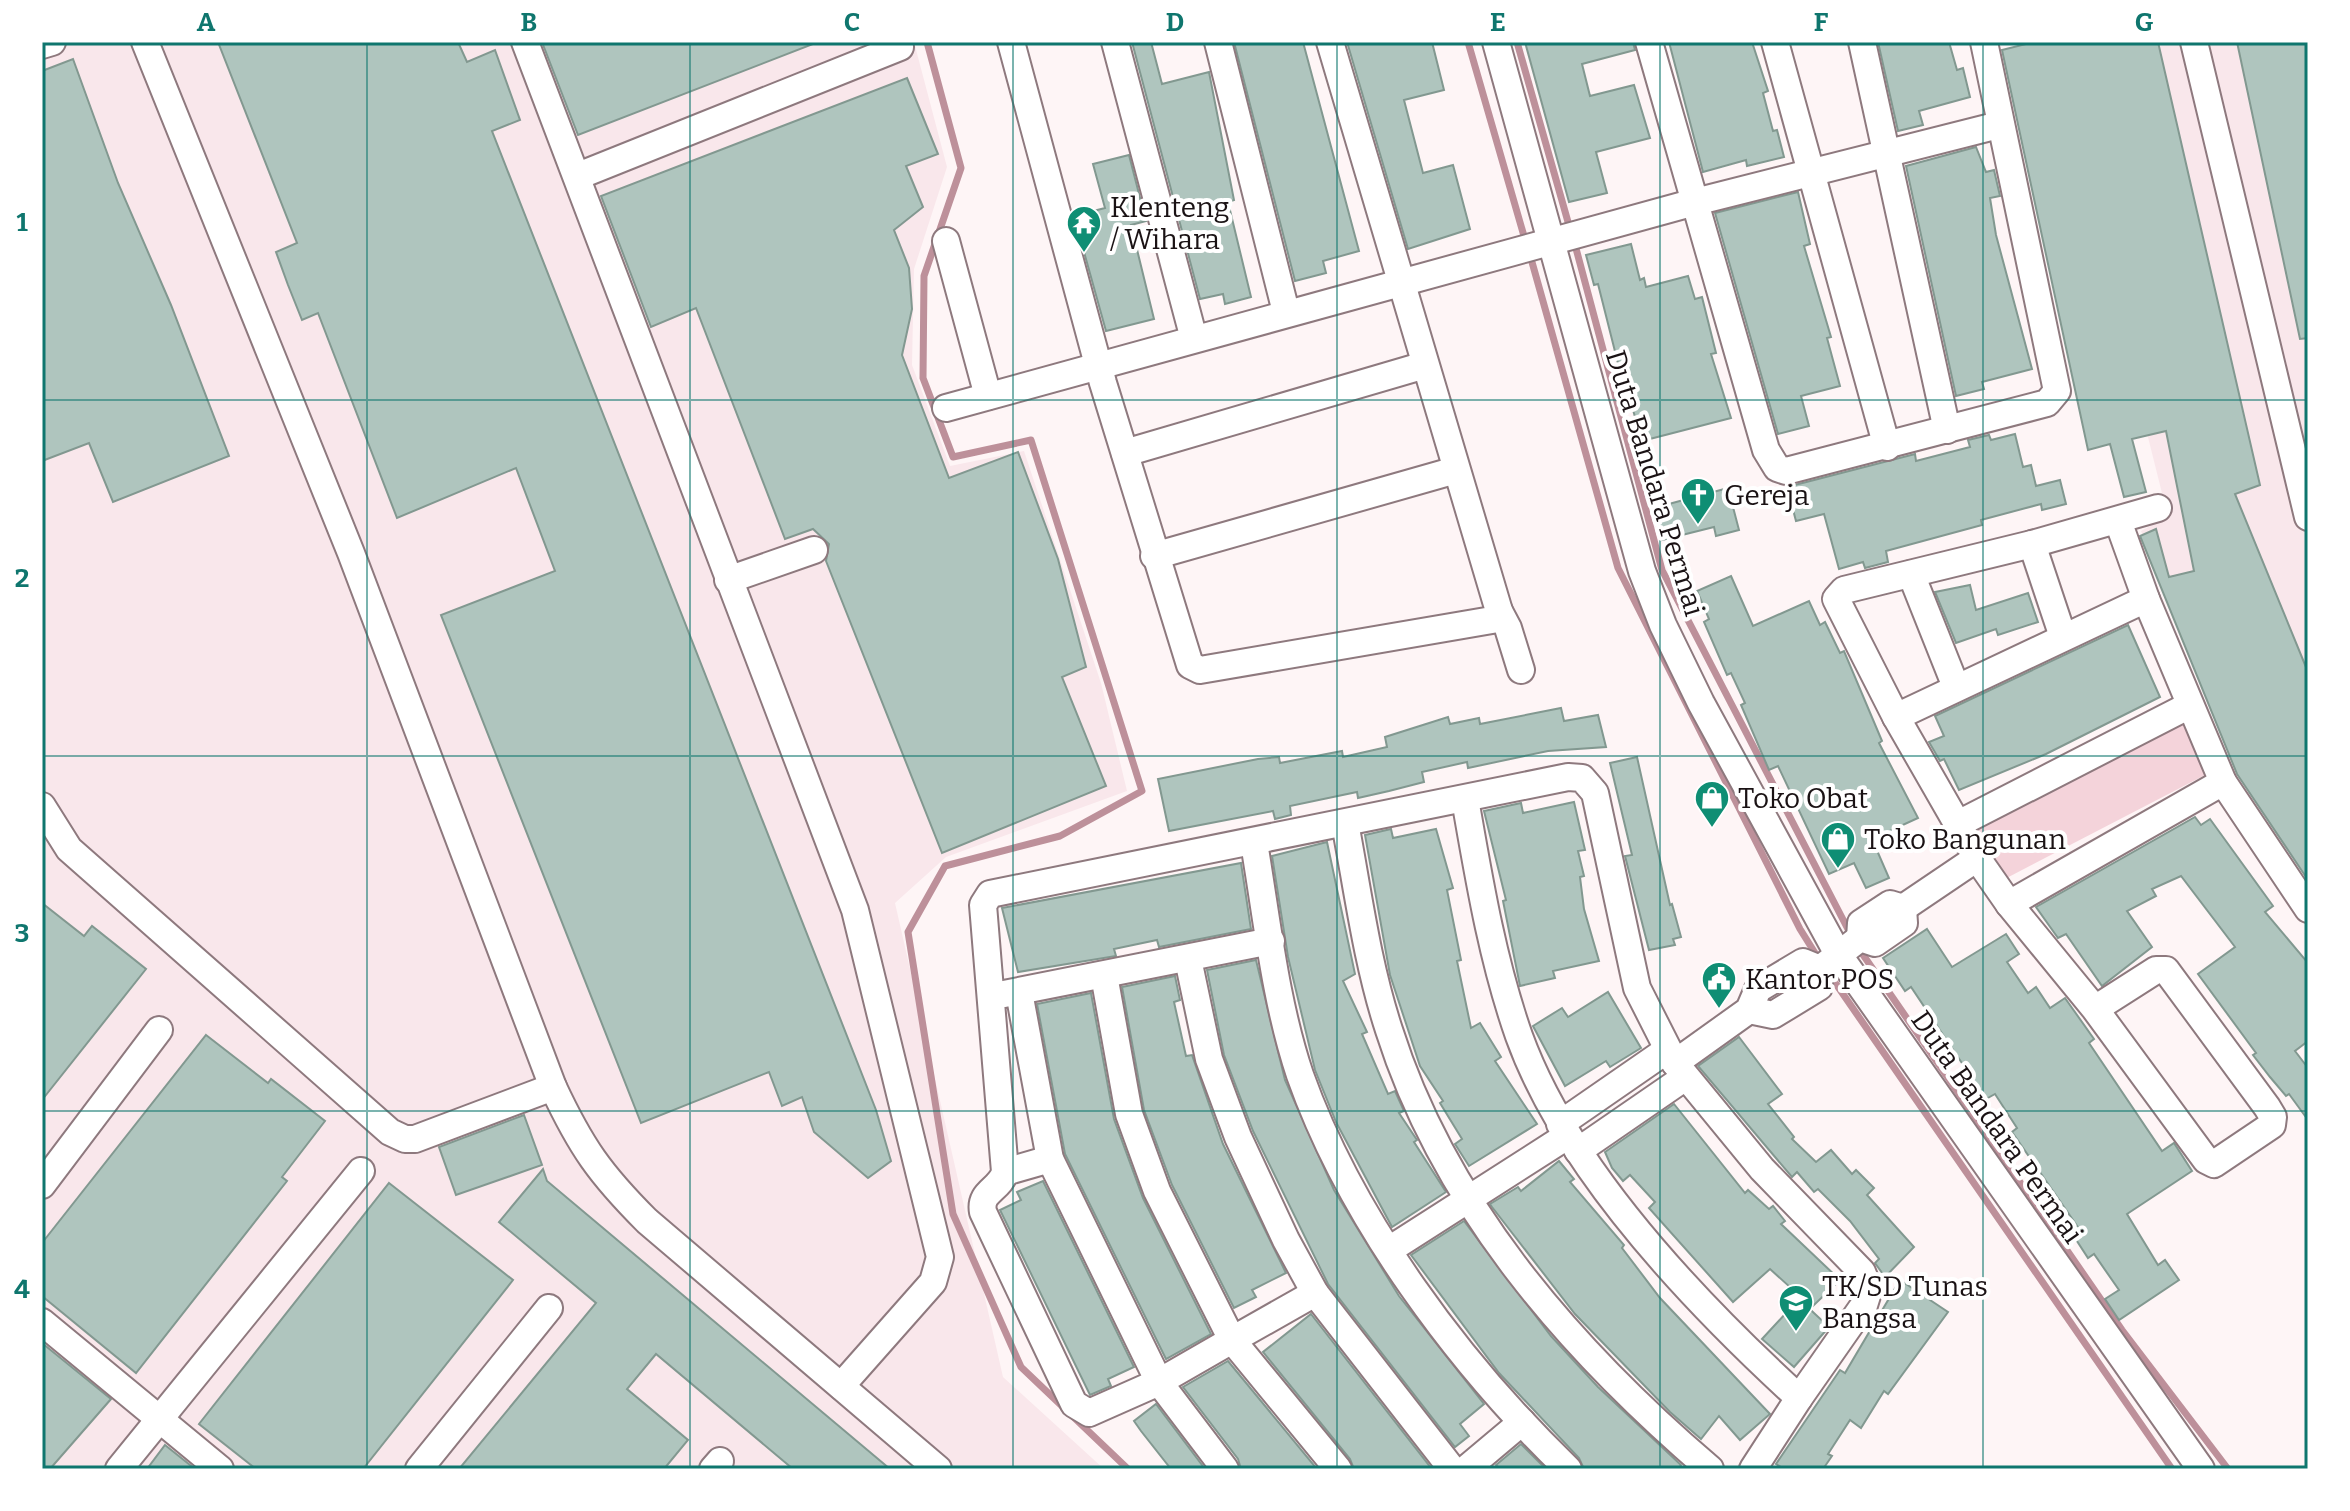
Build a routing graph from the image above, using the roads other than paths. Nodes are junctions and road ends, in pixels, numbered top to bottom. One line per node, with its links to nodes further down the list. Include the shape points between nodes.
1 (52, 42): 14 (street)
2 (145, 42): 67 (street, via 351,553)
3 (525, 42): 19 (street)
4 (1011, 42): 26 (street)
5 (1115, 42): 25 (street)
6 (1218, 42): 24 (street)
7 (1330, 42): 23 (street)
8 (1496, 42): 22 (street, Duta Bandara Permai)
9 (1649, 42): 20 (street)
10 (1775, 42): 18 (street)
11 (1862, 42): 17 (street)
12 (1984, 42): 16 (street)
13 (2194, 42): 35 (street)
14 (42, 45)
15 (900, 47): 19 (street)
16 (1999, 125): 17 (street); 30 (street, via 2057,391 2047,403)
17 (1885, 152): 18 (street); 30 (street)
18 (1813, 171): 20 (street); 31 (street)
19 (578, 176): 41 (street)
20 (1695, 202): 22 (street); 31 (street, via 1766,450 1777,468 1792,471)
21 (946, 241): 28 (street)
22 (1550, 241): 23 (street); 59 (street, Duta Bandara Permai, via 1642,571 1663,625)
23 (1402, 282): 24 (street); 27 (street)
24 (1286, 312): 25 (street)
25 (1194, 339): 26 (street)
26 (1099, 364): 28 (street); 32 (street)
27 (1425, 365): 32 (street); 33 (street)
28 (988, 396): 29 (street)
29 (946, 408)
30 (1947, 430): 31 (street)
31 (1887, 447)
32 (1125, 453): 39 (street)
33 (1456, 470): 39 (street); 43 (street)
34 (2158, 508): 36 (street)
35 (2308, 517)
36 (2118, 521): 37 (street); 42 (street)
37 (2032, 544): 40 (street); 44 (street)
38 (814, 550): 41 (street)
39 (1154, 556): 43 (street, via 1187,660 1198,670 1492,620)
40 (1911, 574): 46 (street); 48 (street, via 1844,590 1836,599)
41 (728, 580): 80 (street, via 864,936 940,1257 933,1282)
42 (2146, 599): 44 (street); 47 (street)
43 (1499, 611): 45 (street)
44 (2063, 637): 46 (street)
45 (1521, 670)
46 (1956, 687): 48 (street)
47 (2190, 705): 49 (street); 53 (street)
48 (1896, 717): 53 (street)
49 (2223, 782): 56 (street); 57 (street)
50 (1465, 799): 52 (street); 66 (street, via 1568,777 1591,785 1637,988); 68 (street, via 1501,978 1520,1039)
51 (42, 806): 67 (street, via 69,849 390,1132 415,1139)
52 (1345, 823): 54 (street); 73 (street, via 1388,1030)
53 (1956, 825): 55 (street)
54 (1254, 843): 58 (street); 63 (street, via 990,894 983,905)
55 (1977, 858): 56 (street); 59 (street, via 1903,908 1890,904 1861,923)
56 (2009, 904): 64 (street)
57 (2308, 909)
58 (1271, 941): 60 (street); 74 (street, via 1299,1072 1339,1162)
59 (1838, 954): 66 (street, via 1803,962 1758,989 1749,1010); 95 (street, Duta Bandara Permai)
60 (1188, 959): 61 (street); 75 (street, via 1209,1059 1238,1137)
61 (1104, 975): 62 (street); 78 (street, via 1129,1114 1157,1191)
62 (1019, 992): 63 (street); 69 (street)
63 (989, 996): 71 (street)
64 (2095, 1009): 64 (street, via 2206,1160 2214,1164 2272,1125 2267,1107 2166,970 2156,970)
65 (159, 1030): 72 (street)
66 (1675, 1064): 68 (street); 81 (street, via 1762,1169 1862,1272 1869,1289 1864,1305)
67 (553, 1087): 80 (street, via 580,1144 610,1184)
68 (1568, 1137): 73 (street); 81 (street, via 1702,1304)
69 (1050, 1159): 71 (street); 79 (street)
70 (361, 1171): 82 (street)
71 (1005, 1172): 79 (street, via 981,1203 983,1212 1077,1410 1089,1413)
72 (42, 1185)
73 (1470, 1199): 74 (street); 94 (street, via 1519,1275 1579,1346)
74 (1389, 1250): 83 (street)
75 (1315, 1293): 78 (street); 91 (street)
76 (549, 1308): 87 (street)
77 (42, 1322): 82 (street)
78 (1232, 1340): 79 (street); 90 (street)
79 (1159, 1382): 89 (street)
80 (841, 1386): 88 (street)
81 (1799, 1398): 84 (street)
82 (160, 1420): 85 (street); 86 (street)
83 (1522, 1422): 92 (street); 93 (street)
84 (1754, 1468)
85 (119, 1469)
86 (220, 1469)
87 (419, 1469)
88 (938, 1469)
89 (1225, 1469)
90 (1338, 1469)
91 (1452, 1469)
92 (1466, 1469)
93 (1568, 1469)
94 (1710, 1469)
95 (2201, 1469)

